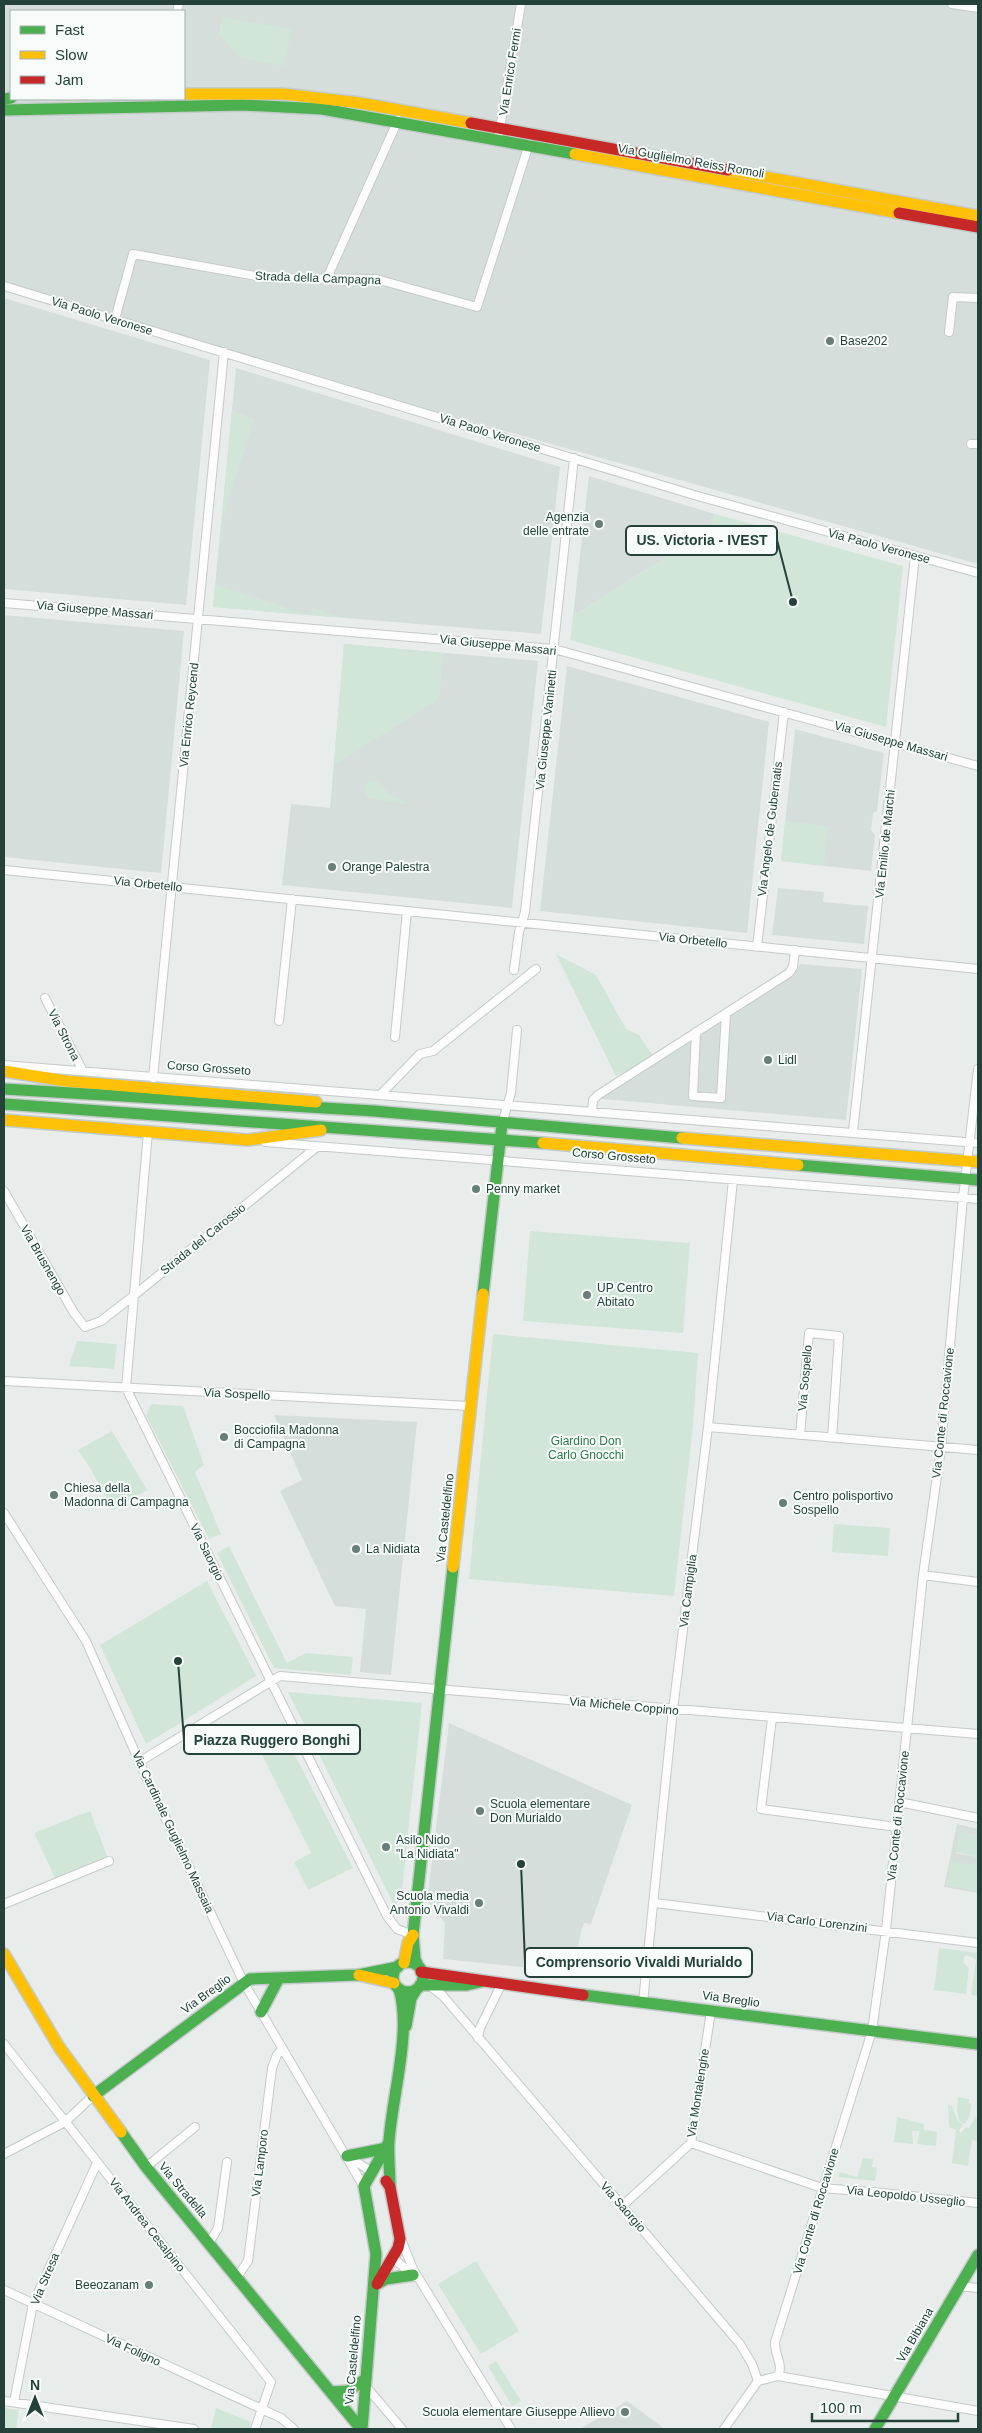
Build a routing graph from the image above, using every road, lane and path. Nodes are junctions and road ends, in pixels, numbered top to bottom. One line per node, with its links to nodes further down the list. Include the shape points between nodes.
1 (521, 4): 8 (street, Via Enrico Fermi)
2 (952, 4): 3 (street)
3 (978, 8)
4 (185, 94): 7 (main road, Via Guglielmo Reiss Romoli, via 290,94)
5 (163, 103): 6 (main road, Via Guglielmo Reiss Romoli); 7 (main road, Via Guglielmo Reiss Romoli, via 283,106)
6 (4, 110)
7 (399, 116): 8 (main road, Via Guglielmo Reiss Romoli); 12 (street)
8 (499, 134): 9 (main road, Via Guglielmo Reiss Romoli)
9 (530, 140): 10 (main road, Via Guglielmo Reiss Romoli); 11 (main road, Via Guglielmo Reiss Romoli); 12 (street, Strada della Campagna, via 477,307 389,281)
10 (978, 216)
11 (978, 227)
12 (327, 278): 15 (street, Strada della Campagna, via 267,278 133,254)
13 (4, 286): 15 (street, Via Paolo Veronese)
14 (978, 298): 16 (street, via 953,297)
15 (115, 319): 17 (street, Via Paolo Veronese)
16 (949, 332)
17 (224, 352): 18 (street, Via Paolo Veronese); 22 (street, Via Enrico Reycend)
18 (574, 458): 19 (street, Via Paolo Veronese); 23 (street, Via Giuseppe Vaninetti)
19 (914, 556): 20 (street, Via Paolo Veronese); 25 (street, Via Emilio de Marchi)
20 (978, 573)
21 (4, 603): 22 (street, Via Giuseppe Massari)
22 (198, 619): 23 (street, Via Giuseppe Massari); 28 (street, Via Enrico Reycend)
23 (554, 649): 24 (street, Via Giuseppe Massari); 31 (street, Via Giuseppe Vaninetti)
24 (784, 712): 25 (street, Via Giuseppe Massari); 32 (street, Via Angelo de Gubernatis)
25 (896, 742): 26 (street, Via Giuseppe Massari); 34 (street, Via Emilio de Marchi)
26 (978, 766)
27 (4, 870): 28 (street, Via Orbetello)
28 (173, 887): 29 (street, Via Orbetello); 48 (street, Via Enrico Reycend)
29 (292, 899): 30 (street, Via Orbetello); 40 (street)
30 (407, 911): 31 (street, Via Orbetello); 43 (street)
31 (522, 922): 32 (street, Via Orbetello); 36 (street, Via Giuseppe Vaninetti)
32 (757, 947): 33 (street, Via Orbetello)
33 (795, 950): 34 (street, Via Orbetello); 39 (street, via 789,973)
34 (873, 958): 35 (street, Via Orbetello); 59 (street, Via Emilio de Marchi)
35 (978, 969)
36 (514, 970)
37 (536, 970): 50 (street, via 433,1051 420,1054)
38 (45, 998): 46 (street, Via Strona)
39 (726, 1014): 42 (street); 42 (street, via 721,1098 693,1096)
40 (279, 1021)
41 (517, 1030): 52 (street)
42 (696, 1032): 54 (street, via 595,1097)
43 (395, 1037)
44 (4, 1065): 46 (street, Corso Grosseto)
45 (978, 1069): 62 (street, Via Conte di Roccavione)
46 (83, 1071): 48 (street, Corso Grosseto)
47 (4, 1072): 53 (main road, Corso Grosseto, via 66,1081 334,1104)
48 (153, 1078): 50 (street, Corso Grosseto)
49 (4, 1089): 53 (main road, Corso Grosseto)
50 (380, 1094): 52 (street, Corso Grosseto)
51 (4, 1104): 57 (main road, Corso Grosseto)
52 (508, 1105): 54 (street, Corso Grosseto); 56 (street, Via Casteldelfino)
53 (370, 1110): 56 (main road, Corso Grosseto)
54 (592, 1112): 59 (street, Corso Grosseto)
55 (4, 1120): 58 (main road, Corso Grosseto)
56 (502, 1124): 60 (main road, Via Casteldelfino); 65 (main road, Corso Grosseto)
57 (348, 1127): 60 (main road, Corso Grosseto); 61 (main road, Corso Grosseto)
58 (148, 1132): 61 (main road, Corso Grosseto); 72 (street)
59 (853, 1132): 62 (street, Corso Grosseto)
60 (500, 1139): 64 (main road, Via Casteldelfino); 66 (main road, Corso Grosseto)
61 (248, 1140): 63 (street, Corso Grosseto)
62 (974, 1143): 65 (street, Via Conte di Roccavione)
63 (318, 1146): 64 (street, Corso Grosseto); 72 (street, Strada del Carossio)
64 (497, 1161): 67 (street, Corso Grosseto); 76 (main road, Via Casteldelfino)
65 (973, 1162): 66 (street, Via Conte di Roccavione)
66 (966, 1179): 68 (main road, Corso Grosseto); 70 (street, Via Conte di Roccavione)
67 (733, 1180): 70 (street, Corso Grosseto); 77 (street, Via Campiglia)
68 (978, 1180)
69 (4, 1191): 73 (street, Via Brusnengo)
70 (963, 1198): 71 (street, Corso Grosseto); 80 (street, Via Conte di Roccavione)
71 (978, 1199)
72 (132, 1297): 73 (street, Strada del Carossio, via 101,1321); 75 (street)
73 (85, 1327)
74 (4, 1381): 75 (street, Via Sospello)
75 (126, 1388): 76 (street, Via Sospello); 86 (street, Via Saorgio)
76 (470, 1406): 87 (main road, Via Casteldelfino)
77 (708, 1427): 78 (street); 88 (street, Via Campiglia)
78 (800, 1435): 79 (street); 79 (street, Via Sospello, via 809,1333 839,1336)
79 (832, 1438): 80 (street)
80 (941, 1448): 81 (street); 84 (street, Via Conte di Roccavione)
81 (978, 1450)
82 (4, 1513): 83 (street, Via Cardinale Guglielmo Massaia)
83 (7, 1526): 92 (street, Via Cardinale Guglielmo Massaia, via 86,1641)
84 (923, 1576): 85 (street); 90 (street, Via Conte di Roccavione)
85 (978, 1582)
86 (272, 1681): 87 (street, Via Michele Coppino, via 280,1676); 92 (street); 100 (street, Via Saorgio, via 387,1916 397,1929)
87 (441, 1690): 88 (street, Via Michele Coppino); 100 (main road, Via Casteldelfino)
88 (674, 1710): 89 (street, Via Michele Coppino); 97 (street, Via Campiglia)
89 (772, 1718): 90 (street, Via Michele Coppino); 95 (street, via 761,1808)
90 (907, 1730): 91 (street, Via Michele Coppino); 93 (street, Via Conte di Roccavione)
91 (978, 1734)
92 (139, 1762): 108 (street, Via Cardinale Guglielmo Massaia)
93 (899, 1802): 94 (street); 95 (street, Via Conte di Roccavione)
94 (978, 1818)
95 (896, 1828): 99 (street, Via Conte di Roccavione)
96 (109, 1861): 98 (street)
97 (655, 1903): 99 (street, Via Carlo Lorenzini); 112 (street, Via Campiglia)
98 (4, 1904)
99 (886, 1930): 101 (street, Via Carlo Lorenzini); 115 (street, Via Conte di Roccavione)
100 (413, 1935): 103 (main road, Via Casteldelfino); 104 (main road, Via Casteldelfino, via 415,1961)
101 (978, 1943)
102 (4, 1954): 121 (main road, Via Stradella, via 59,2047)
103 (401, 1965): 104 (main road, via 411,1963); 105 (main road, Via Breglio); 110 (main road, via 393,1975)
104 (420, 1969): 107 (main road, Via Breglio); 111 (main road)
105 (358, 1975): 106 (main road, Via Breglio); 110 (main road, Via Breglio)
106 (279, 1978): 108 (main road, Via Breglio, via 250,1979); 114 (main road)
107 (480, 1982): 109 (main road, Via Breglio); 111 (main road, Via Breglio)
108 (244, 1983): 114 (street, Via Cardinale Guglielmo Massaia); 121 (main road, Via Breglio)
109 (501, 1985): 112 (main road, Via Breglio); 117 (street)
110 (397, 1986): 111 (main road, via 408,1992); 116 (main road, via 402,1999)
111 (420, 1986): 116 (main road, via 411,1998 408,2023); 117 (street, Via Saorgio, via 438,1991)
112 (643, 2002): 113 (main road, Via Breglio)
113 (711, 2011): 115 (main road, Via Breglio); 124 (street, Via Montalenghe)
114 (261, 2012): 120 (street, Via Cardinale Guglielmo Massaia)
115 (872, 2031): 119 (main road, Via Breglio); 133 (street, Via Conte di Roccavione)
116 (402, 2035): 125 (main road)
117 (478, 2038): 135 (street, Via Saorgio)
118 (4, 2044): 122 (street, Via Andrea Cesalpino)
119 (978, 2044)
120 (282, 2049): 127 (street, Via Cardinale Guglielmo Massaia); 142 (street, Via Lamporo, via 272,2068 248,2260)
121 (93, 2096): 122 (street); 130 (main road, Via Stradella)
122 (65, 2122): 126 (street); 129 (street, Via Andrea Cesalpino)
123 (194, 2127): 130 (street)
124 (691, 2143): 133 (street, Via Leopoldo Usseglio); 135 (street, Via Montalenghe)
125 (388, 2145): 127 (main road); 131 (main road); 132 (main road)
126 (4, 2154)
127 (344, 2154): 131 (street, Via Cardinale Guglielmo Massaia); 131 (street, Via Cardinale Guglielmo Massaia)
128 (226, 2162): 137 (street, via 218,2228)
129 (98, 2163): 148 (street, Via Stresa); 156 (street, Via Andrea Cesalpino, via 272,2382)
130 (146, 2167): 137 (main road, Via Stradella)
131 (369, 2182): 132 (main road); 138 (main road)
132 (390, 2187): 136 (main road)
133 (822, 2188): 134 (street, Via Leopoldo Usseglio); 149 (street, Via Conte di Roccavione, via 775,2342 781,2369)
134 (978, 2204)
135 (622, 2206): 150 (street, Via Saorgio, via 740,2344)
136 (400, 2237): 139 (main road, Via Casteldelfino); 143 (street, via 409,2262)
137 (210, 2242): 142 (main road, Via Stradella)
138 (375, 2244): 139 (main road, via 379,2251); 145 (main road, Via Casteldelfino)
139 (391, 2254): 141 (street); 145 (main road, Via Casteldelfino)
140 (978, 2256): 144 (main road, Via Bibiana)
141 (413, 2275): 143 (street); 145 (main road, via 386,2279)
142 (237, 2277): 152 (main road, Via Stradella)
143 (423, 2285): 163 (street)
144 (960, 2286): 146 (street); 153 (main road, Via Bibiana)
145 (375, 2288): 151 (main road, Via Casteldelfino)
146 (978, 2288)
147 (4, 2290): 148 (street, Via Foligno)
148 (33, 2304): 155 (street, Via Stresa); 156 (street, Via Foligno)
149 (778, 2376): 150 (street); 153 (street)
150 (758, 2381): 164 (street)
151 (364, 2382): 152 (main road, via 348,2391); 161 (main road, Via Casteldelfino); 162 (street)
152 (331, 2392): 161 (main road, Via Stradella)
153 (895, 2397): 157 (street); 165 (main road, Via Bibiana)
154 (4, 2401): 155 (street)
155 (14, 2402): 158 (street)
156 (262, 2410): 159 (street); 160 (street, Via Foligno, via 281,2418)
157 (978, 2411)
158 (194, 2429)
159 (255, 2429)
160 (294, 2429)
161 (362, 2429)
162 (402, 2429)
163 (512, 2429)
164 (724, 2429)
165 (875, 2429)

